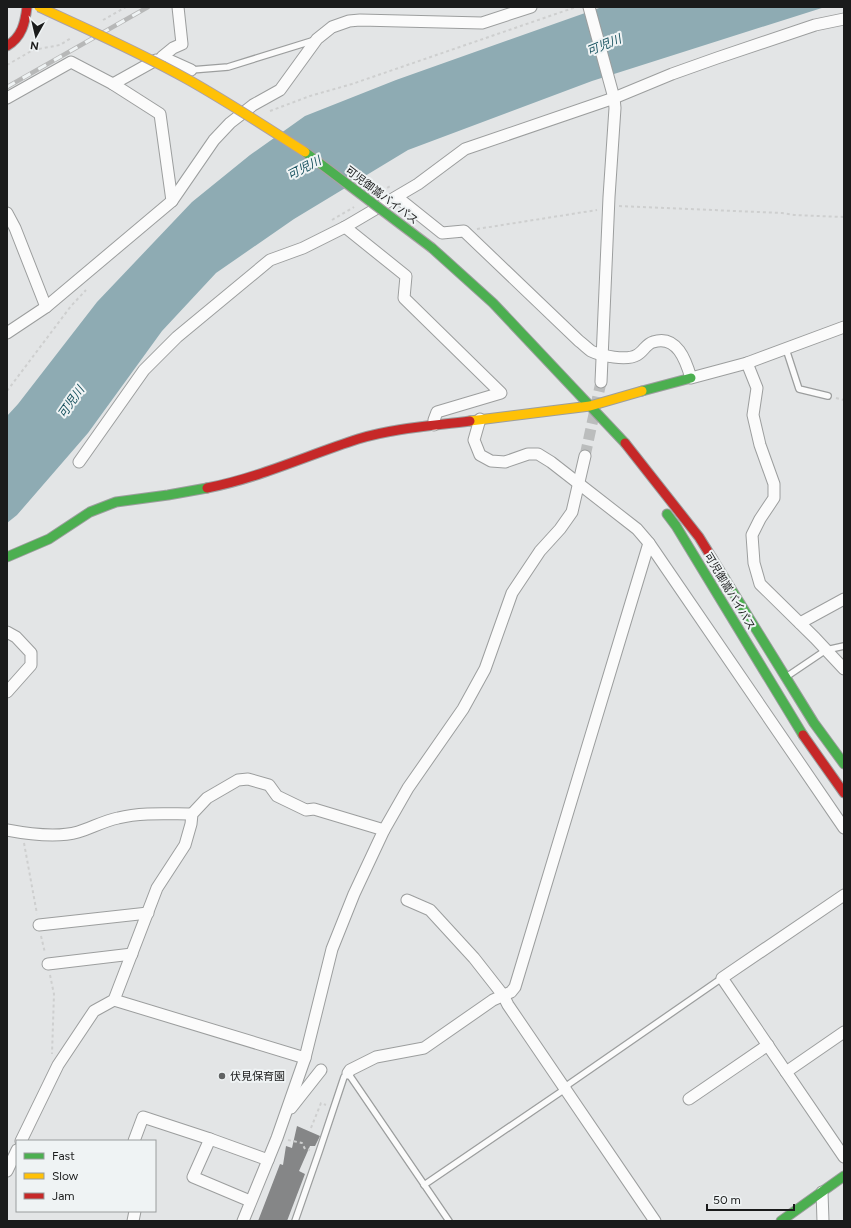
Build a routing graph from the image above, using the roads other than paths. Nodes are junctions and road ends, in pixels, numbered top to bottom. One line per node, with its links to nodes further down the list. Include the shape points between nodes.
1 (27, 7): 8 (main road, via 20,35)
2 (39, 7): 27 (main road, 可児御嵩バイパス, bridge, via 188,79 308,154 432,248 493,302)
3 (178, 7): 9 (street, via 182,44)
4 (531, 7): 7 (street, via 482,23 350,21 332,27)
5 (589, 7): 13 (street)
6 (844, 19): 13 (street, via 816,25 694,66)
7 (317, 39): 10 (lane, via 228,67); 15 (street, via 280,90 253,105 214,140)
8 (7, 46)
9 (162, 57): 10 (street); 11 (street)
10 (191, 70)
11 (113, 84): 12 (street, via 71,62); 15 (street, via 160,114)
12 (7, 98)
13 (614, 98): 14 (street, via 465,149); 22 (street)
14 (397, 197): 17 (street); 22 (street, via 442,233 464,231 579,341 591,351)
15 (172, 201): 18 (street)
16 (7, 213): 18 (street)
17 (345, 227): 29 (street, via 406,276 404,298 501,393 437,412); 32 (street, via 303,248 270,260 177,337 144,370)
18 (46, 307): 20 (street)
19 (844, 327): 21 (street)
20 (7, 333)
21 (786, 349): 23 (street); 26 (lane, via 799,389)
22 (602, 355): 24 (street, via 627,358 636,356 654,342 667,341 676,346 685,359); 25 (street)
23 (747, 362): 24 (street); 38 (street, via 757,388 753,415 760,445 774,484 774,498 752,535 754,563 760,584)
24 (691, 378): 27 (main road)
25 (601, 382)
26 (828, 396)
27 (590, 406): 28 (main road); 30 (main road, 可児御嵩バイパス); 43 (main road, 可児御嵩バイパス, via 619,435 699,537)
28 (480, 419): 29 (main road); 33 (street, via 474,440 480,455 491,461 505,462 528,454 538,454)
29 (434, 424): 36 (main road, via 359,439 232,483 116,502 90,512 48,538)
30 (616, 447)
31 (585, 456): 33 (street)
32 (79, 462)
33 (579, 483): 35 (street, via 637,529); 50 (street, via 572,512 540,551 512,592 485,669 463,709 408,788)
34 (662, 508): 46 (main road, 可児御嵩バイパス, via 676,526 801,732)
35 (649, 543): 48 (street); 58 (street, via 515,987)
36 (7, 557)
37 (844, 599): 38 (street)
38 (800, 623): 41 (street)
39 (7, 632): 44 (street, via 16,637 31,653 31,665)
40 (844, 646): 41 (lane)
41 (826, 650): 42 (street); 43 (lane)
42 (844, 669)
43 (786, 677): 45 (main road, 可児御嵩バイパス, via 814,723)
44 (7, 692)
45 (844, 764)
46 (844, 793)
47 (192, 814): 49 (street, via 137,815 118,818 76,833 53,835); 50 (street, via 207,798 238,780 248,779 269,785 277,796 306,810 314,808); 53 (street, via 185,845 157,888)
48 (844, 828)
49 (7, 830)
50 (384, 830): 62 (street, via 332,949)
51 (844, 896): 57 (street)
52 (407, 900): 58 (street, via 430,910 474,958)
53 (148, 913): 54 (street); 55 (street)
54 (39, 925)
55 (132, 954): 56 (street); 59 (street)
56 (48, 964)
57 (722, 978): 61 (street); 66 (lane)
58 (503, 995): 65 (street, via 424,1048 376,1057); 66 (street)
59 (114, 1000): 62 (street); 70 (street, via 94,1011 58,1066)
60 (844, 1032): 64 (street)
61 (768, 1045): 64 (street); 67 (street)
62 (305, 1058): 68 (street)
63 (321, 1070): 68 (street)
64 (786, 1072): 73 (street)
65 (348, 1073): 77 (lane); 81 (lane, via 344,1076)
66 (565, 1089): 77 (lane); 83 (street)
67 (689, 1099)
68 (285, 1115): 74 (street)
69 (210, 1139): 71 (street, via 143,1117); 74 (street); 79 (street, via 193,1177)
70 (22, 1140)
71 (134, 1140)
72 (16, 1152): 75 (street)
73 (844, 1157)
74 (268, 1160): 79 (street)
75 (7, 1171)
76 (844, 1176): 78 (main road)
77 (424, 1185): 82 (lane)
78 (822, 1192): 84 (main road); 85 (street)
79 (250, 1201): 80 (street)
80 (242, 1221)
81 (295, 1221)
82 (449, 1221)
83 (655, 1221)
84 (781, 1221)
85 (823, 1221)

